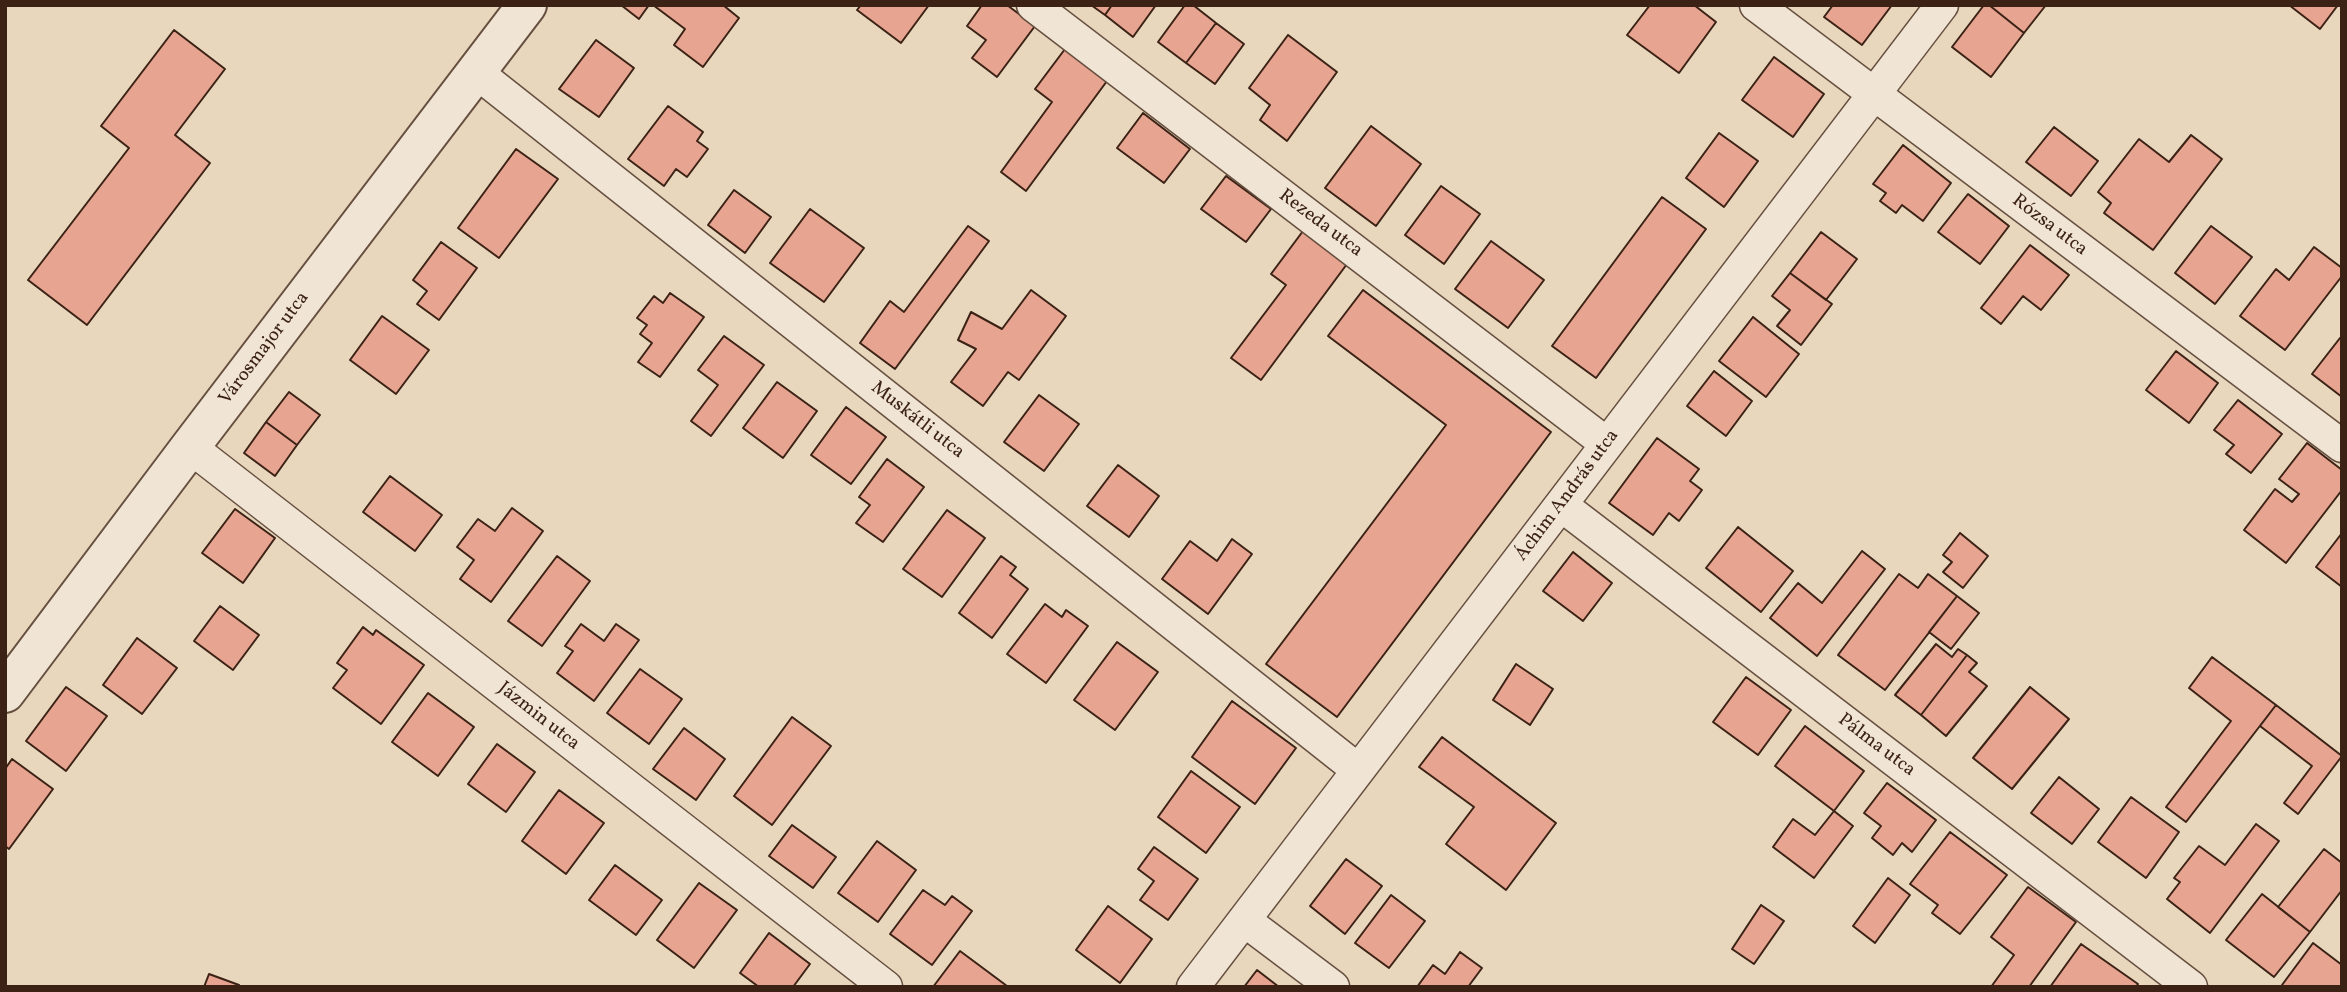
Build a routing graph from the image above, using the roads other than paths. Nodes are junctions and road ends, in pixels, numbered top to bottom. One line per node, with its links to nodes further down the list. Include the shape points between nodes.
1 (527, 5): 5 (street, Városmajor utca)
2 (1033, 5): 7 (street, Rezeda utca)
3 (1756, 5): 6 (street, Rózsa utca)
4 (1942, 5): 6 (street, Áchim András utca)
5 (476, 72): 9 (street, Városmajor utca); 12 (street, Muskátli utca)
6 (1874, 94): 7 (street, Áchim András utca); 8 (street, Rózsa utca)
7 (1608, 444): 10 (street, Áchim András utca)
8 (2342, 446)
9 (190, 447): 11 (street, Városmajor utca); 14 (street, Jázmin utca)
10 (1561, 505): 12 (street, Áchim András utca); 17 (street, Pálma utca)
11 (5, 693)
12 (1358, 770): 13 (street, Áchim András utca)
13 (1244, 920): 15 (street, Áchim András utca); 16 (street)
14 (886, 987)
15 (1193, 987)
16 (1334, 987)
17 (2191, 987)

